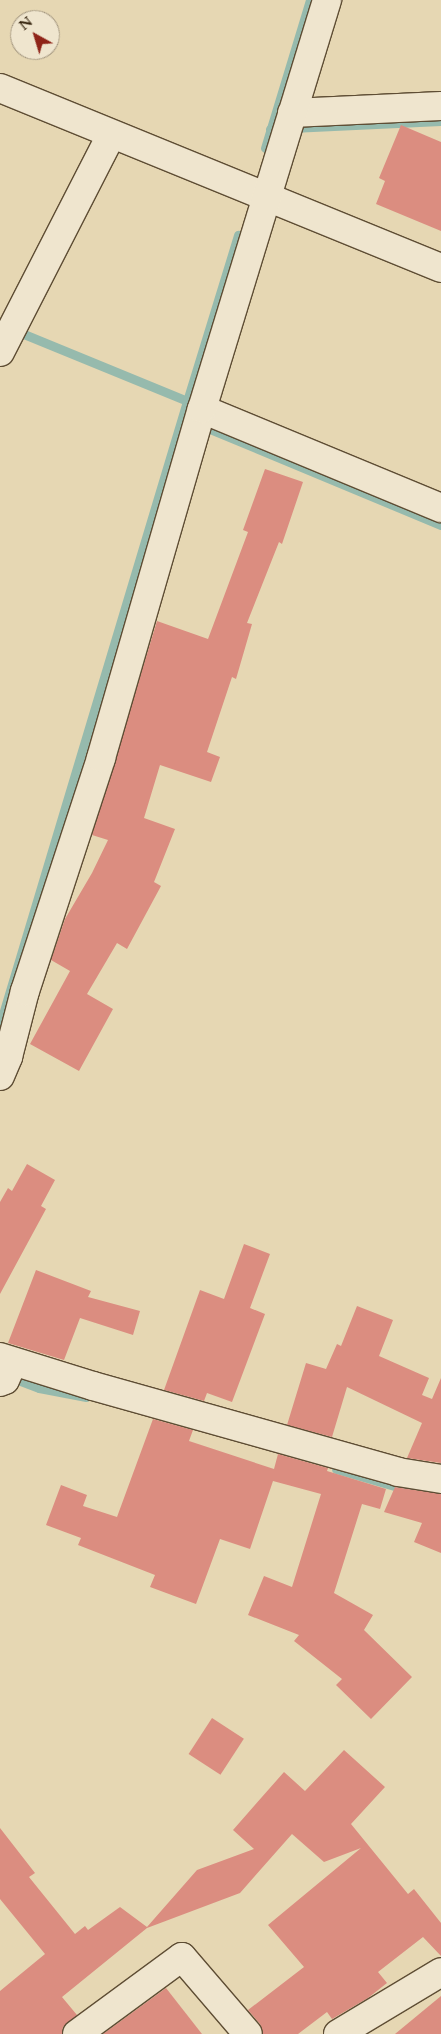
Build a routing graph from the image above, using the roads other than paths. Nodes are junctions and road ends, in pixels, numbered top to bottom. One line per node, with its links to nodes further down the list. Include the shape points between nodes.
1 (327, 0): 4 (street)
2 (0, 88): 5 (street)
3 (441, 106): 4 (street)
4 (290, 123): 6 (street)
5 (111, 135): 6 (street); 8 (street)
6 (267, 196): 7 (street); 9 (street)
7 (441, 268)
8 (8, 337)
9 (202, 409): 10 (street); 11 (street, via 101,758)
10 (441, 508)
11 (0, 1076)
12 (5, 1370): 13 (street, via 398,1472)
13 (441, 1479)
14 (441, 1972): 17 (street)
15 (77, 2034): 16 (street, via 182,1957)
16 (248, 2034)
17 (338, 2034)

